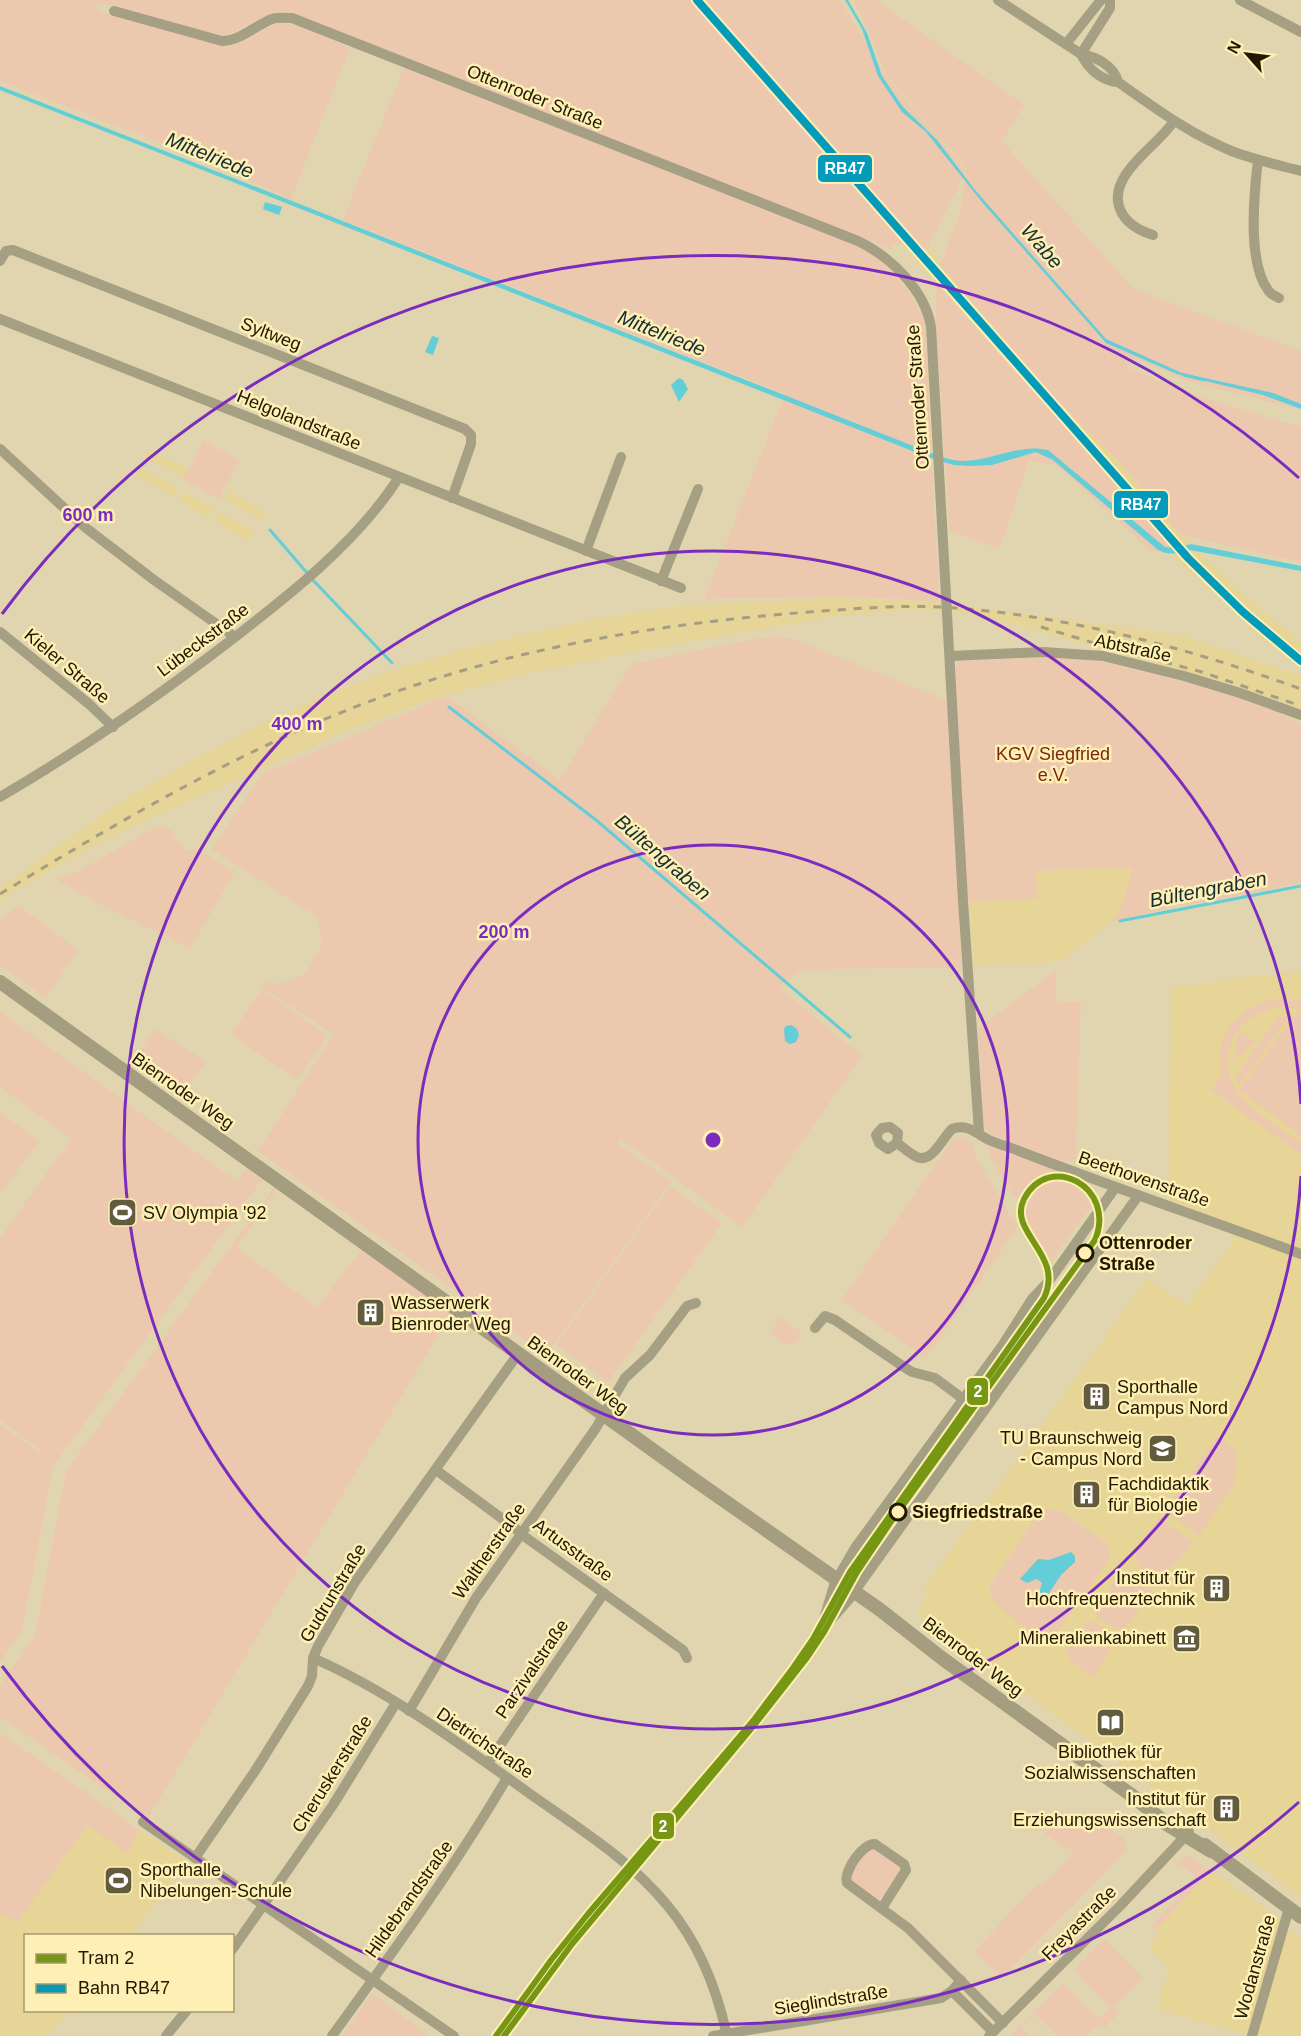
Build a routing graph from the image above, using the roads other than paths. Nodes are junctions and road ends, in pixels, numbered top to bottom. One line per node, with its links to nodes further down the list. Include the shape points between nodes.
1 (998, 0): 7 (street)
2 (1101, 0): 7 (street)
3 (1110, 0): 8 (street, via 1110,8)
4 (1240, 0): 6 (street)
5 (114, 11): 26 (street, Ottenroder Straße, via 222,41 274,18 292,18 871,247 885,257 929,312)
6 (1301, 32)
7 (1066, 44): 8 (street)
8 (1082, 54): 9 (street, via 1086,65)
9 (1174, 121): 10 (street); 12 (street, via 1128,170 1119,192 1124,218 1141,231)
10 (1258, 160): 11 (street); 14 (street, via 1254,219 1257,262 1268,292)
11 (1301, 171)
12 (1153, 234)
13 (0, 261): 20 (street, Syltweg, via 6,250 13,250 465,429 471,435 471,444)
14 (1279, 298)
15 (0, 319): 18 (street, Helgolandstraße)
16 (0, 449): 25 (street, via 86,528)
17 (621, 457): 21 (street)
18 (399, 477): 20 (street, Helgolandstraße); 25 (street, Lübeckstraße, via 381,502 310,576)
19 (698, 489): 22 (street)
20 (452, 498): 21 (street, Helgolandstraße)
21 (586, 551): 22 (street, Helgolandstraße)
22 (661, 581): 23 (street, Helgolandstraße)
23 (681, 588)
24 (0, 632): 28 (street, Kieler Straße)
25 (235, 637): 28 (street, Lübeckstraße)
26 (951, 656): 27 (street, Abtstraße, via 1043,652 1103,656 1194,679); 31 (street, Ottenroder Straße)
27 (1301, 715)
28 (113, 727): 29 (street, Lübeckstraße)
29 (0, 797)
30 (0, 982): 38 (main road, Bienroder Weg)
31 (979, 1132): 32 (street, via 963,1127 952,1129 926,1158 917,1157); 33 (street, Beethovenstraße, via 994,1142)
32 (897, 1143)
33 (1115, 1188): 34 (street, Beethovenstraße); 39 (street)
34 (1138, 1196): 35 (street, Beethovenstraße); 40 (street)
35 (1301, 1254)
36 (696, 1303): 41 (street, Waltherstraße, via 687,1306 650,1355 626,1378)
37 (815, 1328): 39 (street, via 825,1316 912,1372 935,1378)
38 (518, 1354): 41 (main road, Bienroder Weg); 42 (street, Gudrunstraße)
39 (963, 1399): 40 (street); 44 (street, via 855,1548)
40 (982, 1413): 45 (street)
41 (603, 1415): 43 (street, Waltherstraße); 44 (main road, Bienroder Weg)
42 (436, 1470): 43 (street, Artusstraße); 48 (street, Gudrunstraße, via 355,1582)
43 (521, 1534): 46 (street, Artusstraße); 51 (street, Waltherstraße, via 476,1598)
44 (837, 1579): 45 (main road, Bienroder Weg); 47 (street)
45 (854, 1592): 47 (street); 55 (main road, Bienroder Weg)
46 (604, 1593): 49 (street, Artusstraße, via 683,1650); 52 (street, Parzivalstraße)
47 (822, 1629): 57 (street, via 755,1722)
48 (313, 1658): 50 (street, Dietrichstraße); 56 (street, Gudrunstraße, via 308,1686)
49 (687, 1658)
50 (396, 1703): 51 (street, Dietrichstraße); 58 (street, Cheruskerstraße, via 333,1805)
51 (409, 1711): 52 (street, Dietrichstraße)
52 (488, 1763): 53 (street, Dietrichstraße)
53 (507, 1778): 57 (street, Dietrichstraße); 63 (street, Hildebrandstraße, via 450,1872)
54 (143, 1822): 56 (street)
55 (1187, 1834): 60 (main road, Bienroder Weg); 67 (street, Freyastraße)
56 (195, 1858): 58 (street)
57 (631, 1867): 69 (street, Dietrichstraße, via 666,1904 694,1944 710,1978); 73 (street, via 554,1961)
58 (264, 1905): 62 (street, Cheruskerstraße); 63 (street)
59 (882, 1908): 59 (street, via 906,1870 904,1864 870,1843 846,1878); 64 (street)
60 (1289, 1908): 61 (main road, Bienroder Weg); 75 (street, Wodanstraße)
61 (1301, 1917)
62 (234, 1947)
63 (372, 1980): 71 (street, Hildebrandstraße); 72 (street)
64 (961, 1980): 65 (street); 67 (street)
65 (952, 1992): 68 (street); 69 (street, Sieglindstraße, via 941,1998)
66 (186, 2012): 70 (street)
67 (1003, 2023): 68 (street, Freyastraße)
68 (991, 2034)
69 (727, 2035): 74 (street, Sieglindstraße)
70 (166, 2036)
71 (332, 2036)
72 (454, 2036)
73 (500, 2036)
74 (713, 2036)
75 (1252, 2036)

